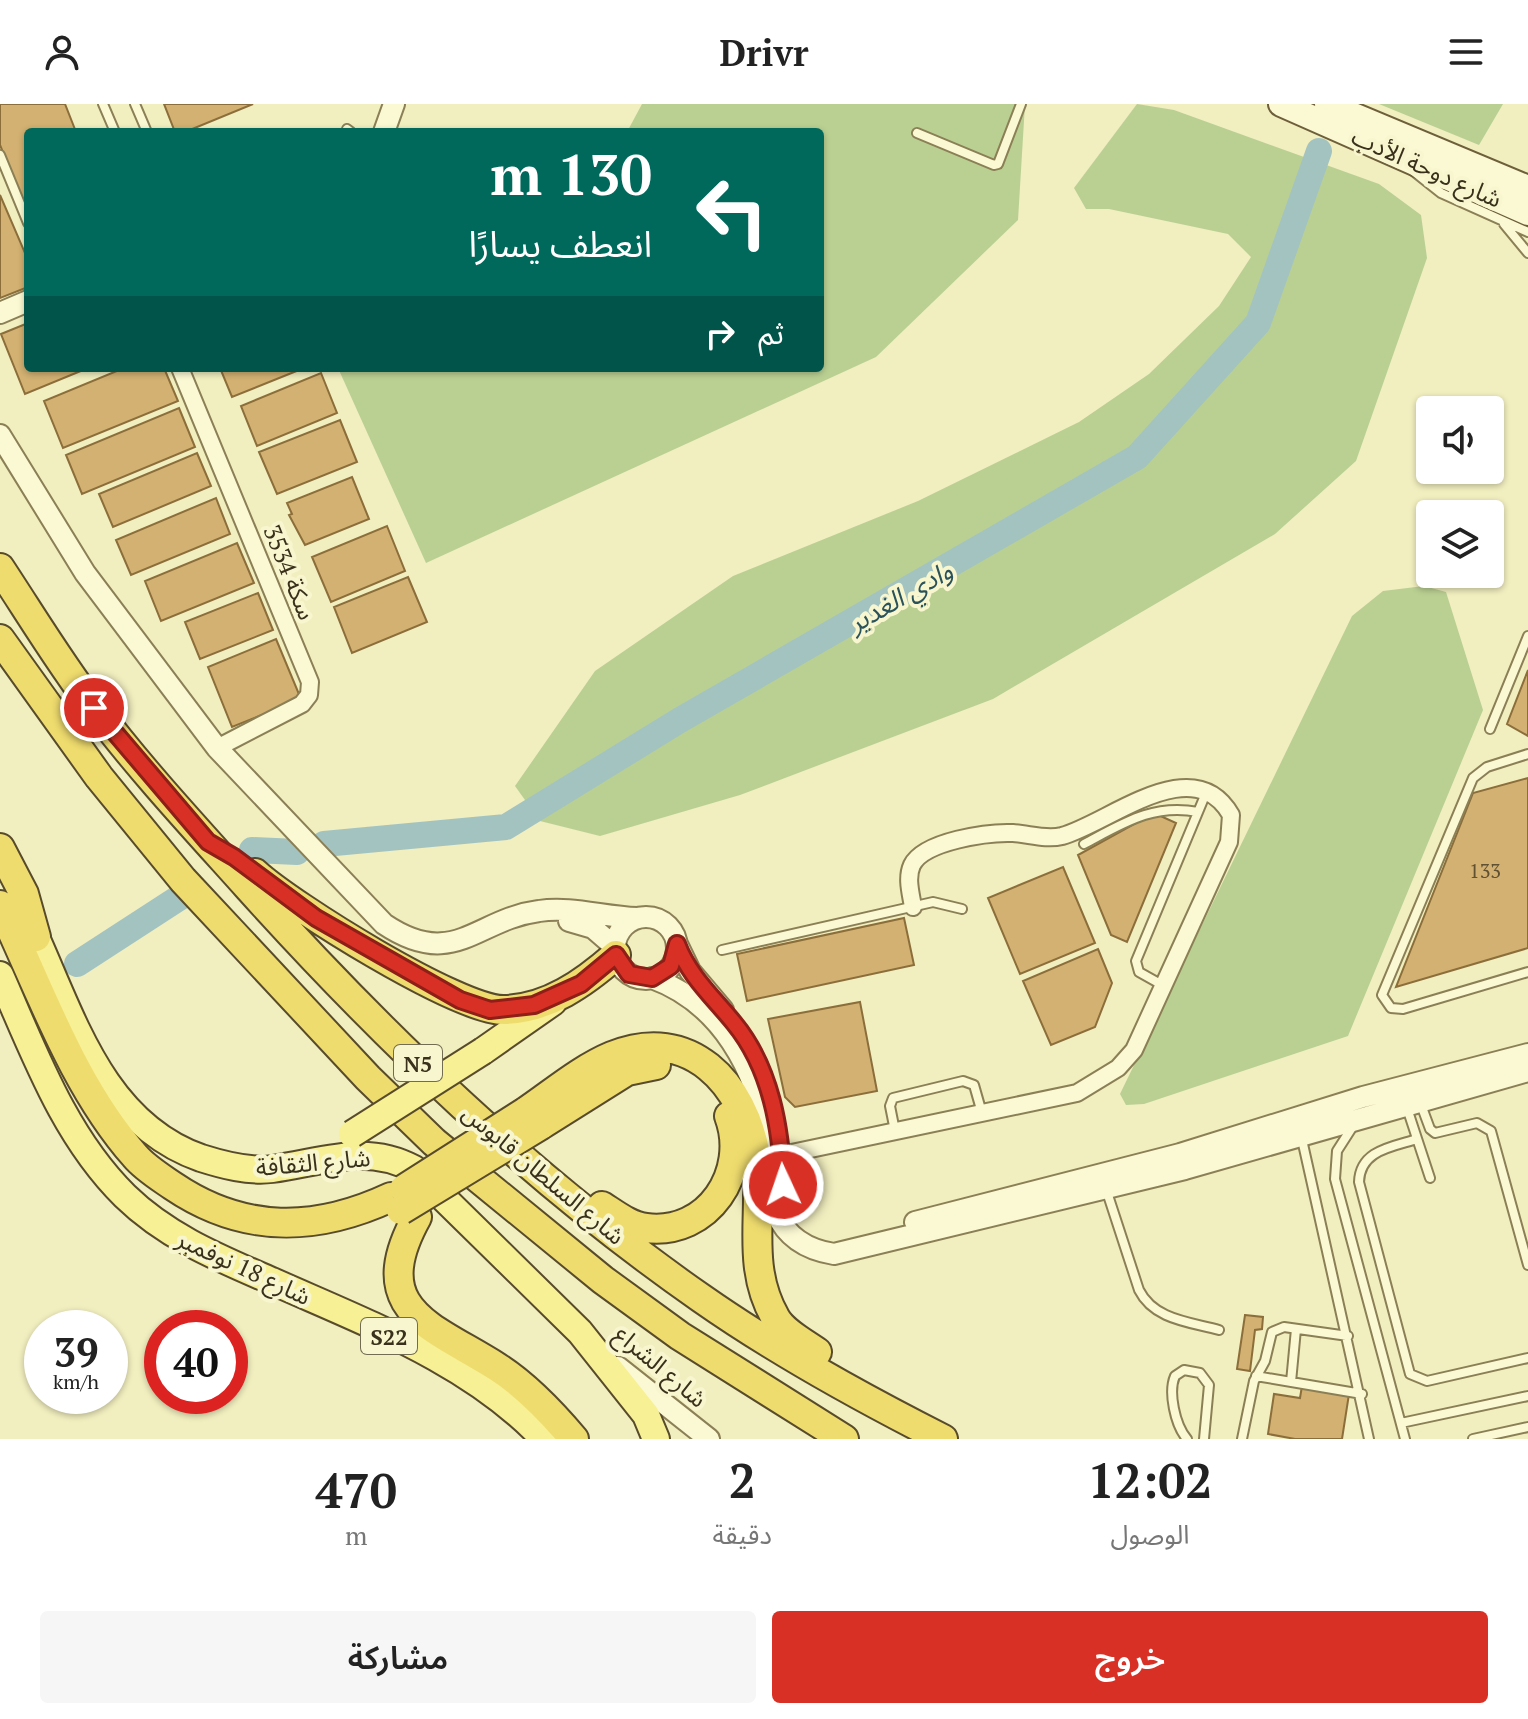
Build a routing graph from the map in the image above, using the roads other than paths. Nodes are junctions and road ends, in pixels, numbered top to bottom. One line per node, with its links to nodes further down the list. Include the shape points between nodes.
1 (135, 104): 8 (lane)
2 (394, 104): 9 (street)
3 (1021, 104): 10 (lane, via 998,164)
4 (1281, 104): 12 (main road, شارع دوحة الأدب)
5 (1327, 104): 13 (main road, شارع دوحة الأدب)
6 (107, 107): 7 (lane)
7 (114, 128)
8 (145, 128)
9 (385, 128)
10 (917, 133)
11 (0, 155): 14 (lane)
12 (1403, 156): 15 (main road, شارع دوحة الأدب); 16 (lane, via 1430,187)
13 (1528, 188)
14 (24, 213)
15 (1528, 213)
16 (1498, 218): 17 (lane); 18 (lane)
17 (1528, 232)
18 (1528, 253)
19 (24, 303): 20 (street)
20 (0, 313)
21 (182, 372): 27 (street, سكة 3534, via 310,682 302,704)
22 (0, 435): 27 (street, via 85,573)
23 (0, 568): 31 (highway, شارع السلطان قابوس / N5, via 94,708)
24 (1528, 636): 26 (lane)
25 (0, 639): 82 (highway, شارع السلطان قابوس / N5, via 99,777 183,880 434,1142 680,1336)
26 (1490, 729)
27 (217, 748): 39 (street, via 384,924 406,937 431,942 466,940)
28 (1528, 754): 45 (lane, via 1487,767 1473,778 1382,995 1391,1008 1403,1009)
29 (1206, 793): 30 (lane); 36 (street, via 1180,788 1152,795 1057,837 986,834 923,853 909,875); 48 (street, via 1227,807 1233,833)
30 (1198, 812): 32 (lane, via 1147,812); 48 (lane, via 1136,961 1139,972)
31 (208, 842): 49 (highway, via 316,918 470,1004 517,1009); 52 (highway, شارع السلطان قابوس / N5, via 298,942)
32 (1084, 844)
33 (0, 848): 40 (highway, via 24,894)
34 (0, 863): 40 (main road, شارع الثقافة)
35 (0, 905): 63 (highway, via 93,1097 137,1159 163,1180 214,1209 270,1223 327,1221)
36 (913, 907): 37 (lane, via 943,902); 43 (lane)
37 (962, 909)
38 (637, 918): 39 (street, via 542,910 514,916); 41 (street, via 652,917 666,924); 44 (street, via 623,926)
39 (486, 931): 44 (street, via 564,920 593,928)
40 (36, 937): 50 (main road, شارع الثقافة)
41 (677, 944): 47 (street, via 671,966); 60 (street, via 690,971 736,1026 756,1060 774,1107)
42 (0, 945): 63 (highway, via 89,1125 119,1162 171,1204 223,1230 280,1240 337,1236)
43 (722, 950)
44 (616, 951): 47 (street, via 629,974); 49 (highway)
45 (1528, 972)
46 (0, 975): 78 (main road, شارع 18 نوفمبر / S22, via 69,1123 97,1164 142,1212 198,1249 462,1371)
47 (652, 978): 62 (street, via 699,1003 736,1049 764,1119 774,1206 791,1235 811,1248 846,1253)
48 (1164, 986): 54 (street, via 1134,1050 1099,1083 1077,1093)
49 (566, 993): 50 (main road, bridge, via 352,1134 307,1150 275,1154 230,1150 188,1136 144,1108 118,1084)
50 (71, 1013): 69 (main road, شارع الثقافة, via 103,1080 128,1112 158,1136 192,1155 249,1169 358,1154 401,1162)
51 (1528, 1069): 53 (street); 60 (street, via 1363,1097 1180,1154 844,1240 815,1236 794,1219 784,1194)
52 (452, 1096): 56 (highway, via 598,1204 642,1228 685,1224 716,1201 729,1183 735,1145 732,1122 724,1100 689,1069 671,1064 627,1071); 83 (highway, شارع السلطان قابوس / N5, via 558,1190 702,1299 858,1395)
53 (1413, 1102): 55 (street); 59 (lane); 64 (lane, via 1435,1133 1477,1123 1489,1127)
54 (982, 1113): 57 (street); 57 (lane, via 974,1085 958,1082 893,1098)
55 (1366, 1115): 58 (street); 66 (lane, via 1345,1134 1335,1170)
56 (533, 1118): 63 (highway, bridge); 63 (highway, bridge, via 448,1184); 84 (highway, via 590,1068 636,1049 679,1051 712,1067 734,1094 747,1123 756,1159 757,1263 776,1320)
57 (895, 1131): 60 (street)
58 (1301, 1133): 62 (street); 70 (lane)
59 (1417, 1139): 61 (lane); 65 (lane, via 1373,1153 1359,1174)
60 (782, 1155)
61 (1430, 1178)
62 (1106, 1189): 68 (lane, via 1142,1297 1168,1317)
63 (403, 1208): 79 (highway, via 398,1275 413,1313 429,1329 511,1378)
64 (1528, 1265)
65 (1382, 1272): 66 (lane); 71 (lane, via 1413,1378 1427,1381)
66 (1362, 1276): 76 (lane)
67 (1296, 1329): 70 (lane); 72 (lane, via 1279,1327 1272,1332); 73 (lane)
68 (1219, 1330)
69 (580, 1332): 80 (main road, via 646,1415); 81 (street, شارع الشراع)
70 (1348, 1336): 74 (lane)
71 (1528, 1358)
72 (1256, 1376): 73 (lane); 87 (lane)
73 (1291, 1382): 74 (lane)
74 (1362, 1394): 88 (lane)
75 (1528, 1396): 76 (lane)
76 (1401, 1423): 89 (lane)
77 (1528, 1427): 90 (lane)
78 (544, 1439)
79 (574, 1439)
80 (656, 1439)
81 (709, 1439)
82 (844, 1439)
83 (943, 1439)
84 (956, 1439)
85 (1187, 1439): 86 (lane, via 1178,1423 1172,1385 1184,1370 1200,1373 1209,1385)
86 (1204, 1439)
87 (1242, 1439)
88 (1369, 1439)
89 (1405, 1439)
90 (1473, 1439)

